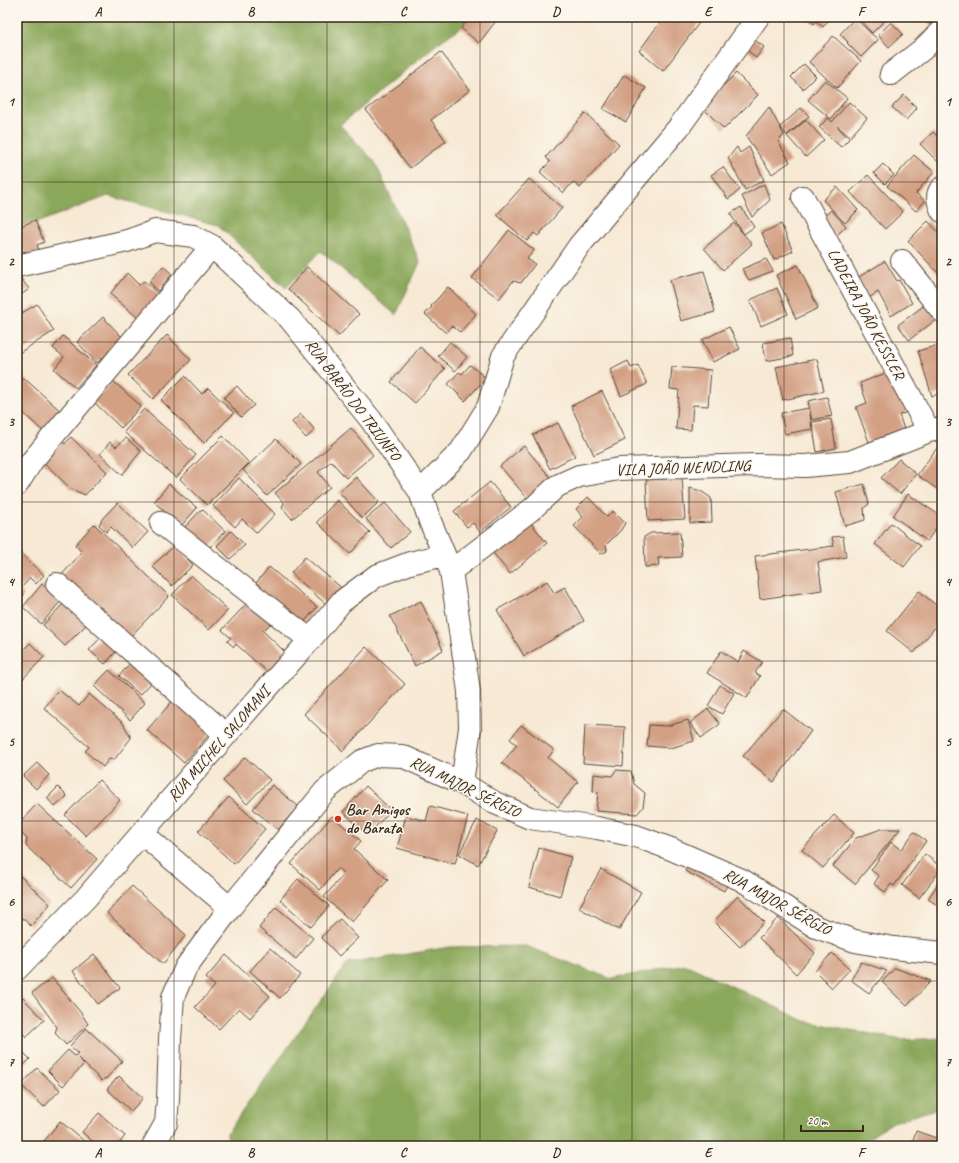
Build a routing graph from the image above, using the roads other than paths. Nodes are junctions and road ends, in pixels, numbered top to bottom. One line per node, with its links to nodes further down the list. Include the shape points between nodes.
1 (758, 17): 13 (street, via 679,127 579,246 503,356 488,407 462,451)
2 (942, 30): 3 (street)
3 (891, 74)
4 (942, 188): 6 (street, via 939,190 938,201)
5 (802, 197): 11 (street, LADEIRA JOÃO KESSLER)
6 (942, 212)
7 (212, 246): 9 (street, RUA BARÃO DO TRIUNFO, via 193,236 155,231 127,241); 12 (street, via 32,461); 13 (street, RUA BARÃO DO TRIUNFO, via 290,318 372,420)
8 (902, 261): 10 (street)
9 (17, 266)
10 (942, 311)
11 (935, 430): 15 (street, VILA JOÃO WENDLING, via 850,462 805,466 619,469 579,476 557,486 532,510)
12 (17, 485)
13 (420, 492): 15 (street, RUA BARÃO DO TRIUNFO)
14 (161, 523): 17 (street)
15 (447, 563): 17 (street, RUA MICHEL SALOMANI, via 410,563 376,576 341,602); 19 (street, RUA BARÃO DO TRIUNFO, via 469,691 470,728)
16 (57, 584): 18 (street)
17 (310, 640): 18 (street, RUA MICHEL SALOMANI)
18 (226, 735): 20 (street, RUA MICHEL SALOMANI)
19 (462, 783): 21 (street, RUA MAJOR SÉRGIO, via 402,756 378,755 362,761 325,791); 22 (street, RUA MAJOR SÉRGIO, via 495,803 530,818 636,836 671,849 742,880 816,927 854,941)
20 (143, 834): 21 (street); 23 (street, RUA MICHEL SALOMANI)
21 (230, 908): 24 (street, RUA MAJOR SÉRGIO, via 186,967 173,997 166,1123)
22 (942, 953)
23 (17, 969)
24 (153, 1146)

